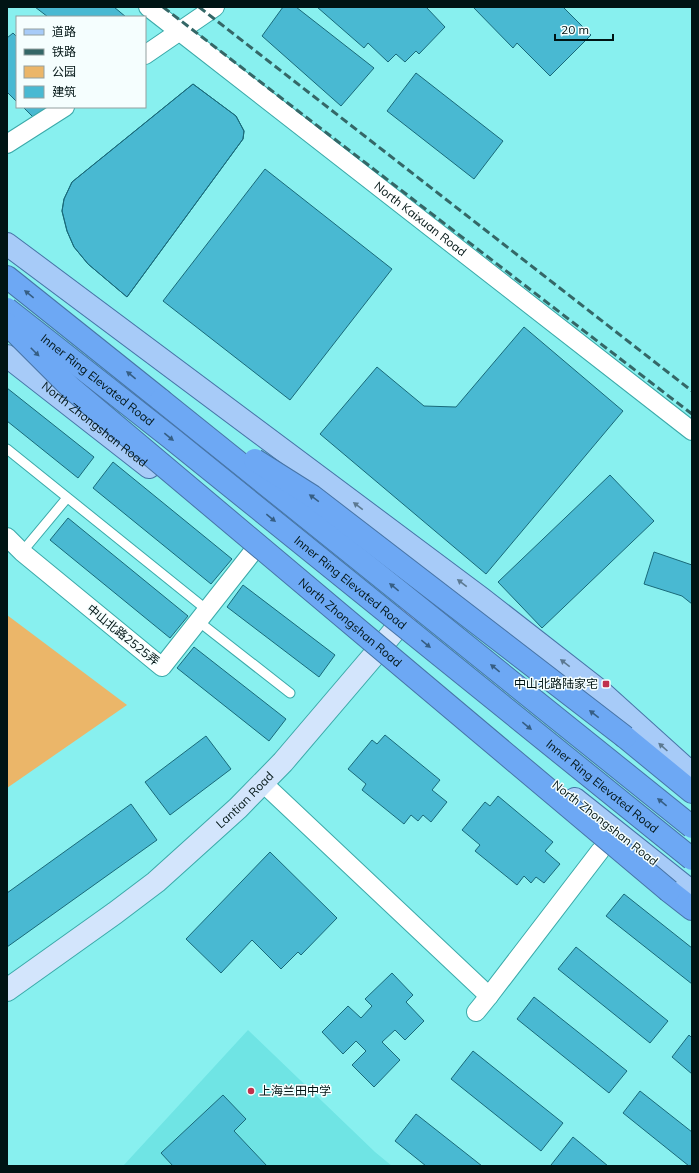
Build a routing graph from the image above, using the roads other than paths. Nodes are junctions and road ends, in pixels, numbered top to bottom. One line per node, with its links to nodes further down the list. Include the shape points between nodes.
1 (148, 7): 3 (street, North Kaixuan Road)
2 (215, 7): 3 (street)
3 (181, 32): 4 (street); 13 (street, North Kaixuan Road)
4 (146, 54)
5 (63, 108): 6 (street)
6 (7, 144)
7 (7, 244): 19 (main road, one-way to 7)
8 (7, 277): 12 (highway, Inner Ring Elevated Road, one-way to 8)
9 (7, 308): 28 (highway, Inner Ring Elevated Road, one-way to 28, bridge)
10 (7, 324): 30 (highway, one-way to 30, bridge, via 71,388)
11 (7, 356): 17 (main road, North Zhongshan Road)
12 (161, 400): 25 (highway, one-way to 12, bridge, via 625,737 312,496); 26 (highway, Inner Ring Elevated Road, one-way to 12, bridge)
13 (692, 431)
14 (7, 449): 15 (lane)
15 (67, 498): 18 (lane); 20 (lane)
16 (7, 537): 18 (street, 中山北路2525弄)
17 (255, 549): 20 (street, 中山北路2525弄); 21 (main road, North Zhongshan Road)
18 (22, 552): 20 (street, 中山北路2525弄, via 162,667)
19 (443, 570): 21 (street, Lantian Road); 23 (main road, one-way to 19, via 600,690)
20 (202, 616): 22 (lane)
21 (381, 647): 24 (street, Lantian Road); 29 (main road, North Zhongshan Road)
22 (290, 693)
23 (692, 774)
24 (264, 783): 31 (street, Lantian Road, via 156,882); 32 (street)
25 (692, 792)
26 (692, 827)
27 (600, 851): 32 (street)
28 (692, 859)
29 (692, 892)
30 (692, 909)
31 (7, 990)
32 (489, 996): 33 (street)
33 (476, 1012)

